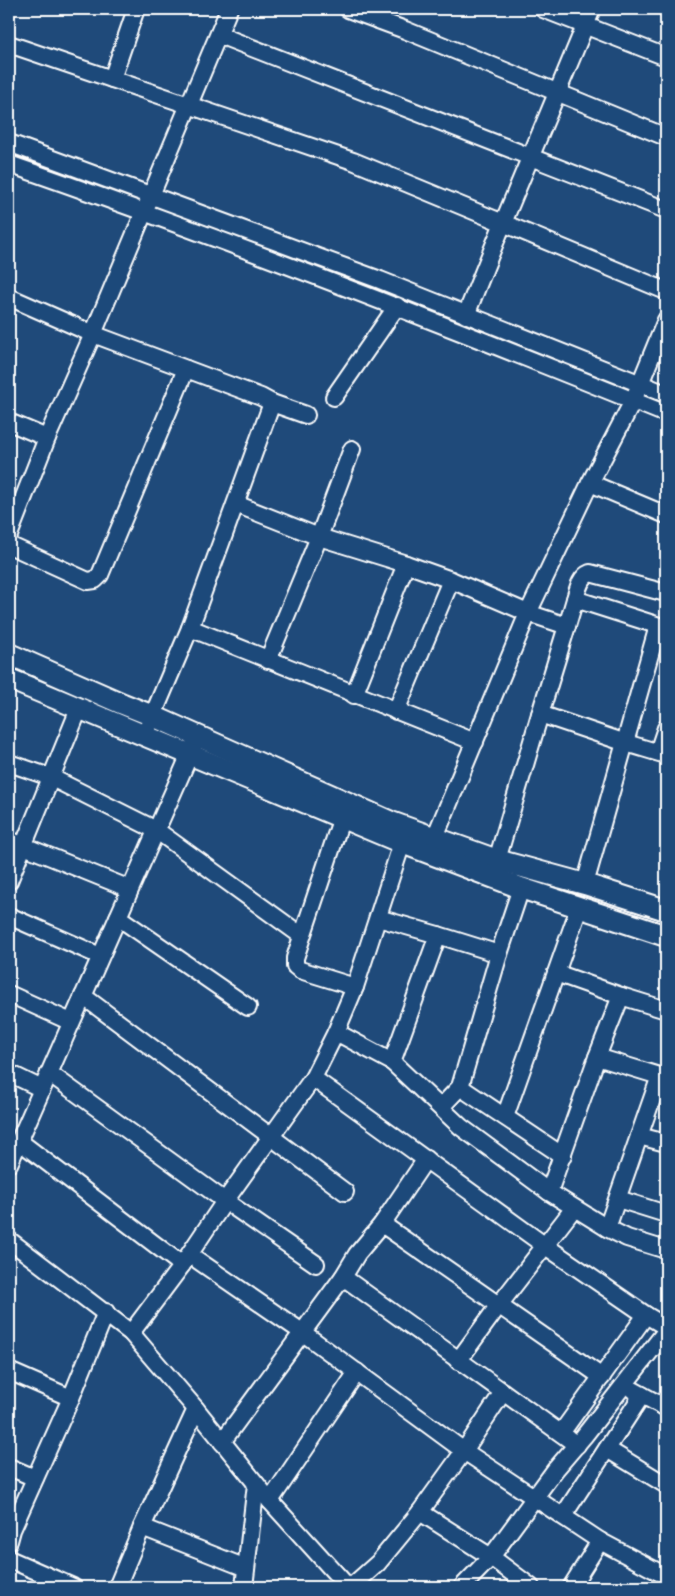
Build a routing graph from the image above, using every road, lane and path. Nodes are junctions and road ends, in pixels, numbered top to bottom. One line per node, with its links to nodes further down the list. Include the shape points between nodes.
1 (136, 9): 10 (street)
2 (230, 9): 7 (street)
3 (348, 9): 11 (street)
4 (543, 9): 6 (street)
5 (592, 9): 6 (street)
6 (584, 25): 9 (street); 11 (street)
7 (219, 35): 12 (street); 15 (street)
8 (9, 44): 10 (street)
9 (666, 57)
10 (112, 79): 12 (street)
11 (557, 92): 13 (street); 15 (street)
12 (188, 105): 17 (street); 20 (street, via 353,161)
13 (666, 137)
14 (9, 143): 17 (street)
15 (530, 157): 18 (street); 20 (street)
16 (9, 164): 19 (street)
17 (151, 195): 19 (street); 24 (street)
18 (666, 210)
19 (144, 211): 23 (street); 26 (street)
20 (503, 223): 21 (street); 24 (street)
21 (666, 291)
22 (9, 297): 26 (street)
23 (397, 306): 30 (street); 31 (street)
24 (466, 315): 28 (street)
25 (666, 320): 28 (street)
26 (93, 334): 27 (street); 36 (street)
27 (186, 369): 32 (street); 43 (street, via 100,575 95,580 88,581)
28 (639, 383): 29 (street); 31 (street)
29 (666, 394)
30 (334, 397)
31 (633, 401): 33 (street); 38 (street)
32 (272, 403): 34 (street); 39 (street)
33 (666, 414)
34 (306, 415)
35 (9, 422): 36 (street)
36 (47, 438): 41 (street)
37 (352, 449): 42 (street)
38 (590, 483): 40 (street); 48 (street)
39 (236, 504): 42 (street); 51 (street)
40 (666, 515)
41 (9, 535)
42 (319, 536): 44 (street); 53 (street)
43 (9, 545)
44 (406, 564): 45 (street); 55 (street)
45 (450, 580): 48 (street); 57 (street)
46 (666, 593): 47 (street, via 590,573 581,581)
47 (575, 599): 49 (street); 50 (street)
48 (528, 613): 49 (street); 63 (street)
49 (567, 626): 58 (street)
50 (662, 627): 64 (street)
51 (190, 628): 53 (street); 59 (street)
52 (9, 654): 59 (main road)
53 (268, 660): 55 (street)
54 (9, 679): 56 (main road)
55 (354, 695): 57 (street)
56 (79, 709): 61 (main road); 68 (street)
57 (396, 711): 63 (street)
58 (540, 714): 64 (street); 74 (street)
59 (153, 716): 61 (street); 62 (main road)
60 (666, 728): 65 (street)
61 (144, 736): 66 (main road)
62 (198, 736): 66 (street); 71 (main road, via 391,822)
63 (475, 742): 71 (street)
64 (626, 743): 65 (street); 76 (street)
65 (662, 753)
66 (190, 755): 69 (main road); 70 (street)
67 (9, 763): 68 (street)
68 (50, 777): 70 (street); 72 (street)
69 (342, 817): 73 (main road); 85 (street)
70 (156, 830): 78 (street); 85 (street)
71 (435, 837): 74 (main road)
72 (16, 843): 75 (street); 78 (street)
73 (402, 843): 77 (main road); 83 (street)
74 (497, 860): 76 (main road)
75 (9, 881)
76 (585, 884): 80 (main road)
77 (521, 888): 79 (main road); 87 (street)
78 (130, 889): 82 (street)
79 (579, 908): 86 (main road); 89 (street)
80 (666, 910)
81 (9, 916): 88 (street)
82 (118, 917): 88 (street); 94 (street)
83 (378, 918): 84 (street); 90 (street)
84 (438, 935): 87 (street); 99 (street)
85 (302, 936): 90 (street, via 294,958 295,966)
86 (666, 936)
87 (499, 954): 104 (street)
88 (100, 956): 92 (street)
89 (556, 973): 93 (street); 107 (street)
90 (355, 987): 97 (street)
91 (9, 994): 96 (street)
92 (83, 996): 96 (street); 108 (street)
93 (622, 996): 95 (street); 98 (street)
94 (248, 1007)
95 (666, 1010)
96 (71, 1022): 101 (street)
97 (336, 1032): 99 (street); 103 (street)
98 (597, 1057): 102 (street); 112 (street)
99 (392, 1062): 106 (street)
100 (9, 1073): 105 (street)
101 (49, 1073): 105 (street); 118 (street)
102 (663, 1077): 109 (street)
103 (313, 1078): 108 (street); 113 (street)
104 (460, 1087): 106 (street); 107 (street)
105 (42, 1089): 110 (street)
106 (441, 1107): 116 (street, via 462,1127)
107 (505, 1117): 112 (street)
108 (271, 1136): 115 (street); 118 (street)
109 (639, 1136): 111 (street); 117 (street)
110 (19, 1141): 114 (street); 126 (street)
111 (666, 1143)
112 (563, 1156): 116 (street)
113 (426, 1159): 121 (street); 124 (street)
114 (9, 1164)
115 (345, 1192)
116 (549, 1192): 119 (street)
117 (618, 1198): 120 (street); 122 (street)
118 (225, 1201): 126 (street); 127 (street)
119 (574, 1208): 122 (street); 124 (street)
120 (666, 1214)
121 (382, 1224): 128 (street); 129 (street)
122 (607, 1228): 125 (street)
123 (9, 1240): 130 (street)
124 (544, 1245): 129 (street); 131 (street)
125 (666, 1250)
126 (186, 1260): 134 (street); 135 (street)
127 (316, 1264)
128 (343, 1277): 134 (street); 136 (street)
129 (499, 1305): 136 (street); 139 (street)
130 (106, 1312): 135 (street); 143 (street)
131 (646, 1315): 132 (street); 139 (street)
132 (666, 1327)
133 (666, 1331): 140 (street)
134 (302, 1332): 138 (street); 147 (street)
135 (131, 1333): 145 (street)
136 (458, 1361): 141 (street)
137 (9, 1371): 143 (street)
138 (357, 1372): 150 (street); 156 (street)
139 (602, 1377): 146 (street)
140 (625, 1385): 142 (street); 148 (street)
141 (503, 1392): 146 (street); 150 (street)
142 (642, 1394): 144 (street); 149 (street)
143 (70, 1398): 152 (street)
144 (666, 1408)
145 (196, 1409): 147 (street); 159 (street)
146 (561, 1434): 148 (street)
147 (222, 1442): 153 (street)
148 (577, 1445): 155 (street)
149 (607, 1449): 154 (street); 158 (street)
150 (464, 1450): 155 (street); 157 (street)
151 (9, 1467): 152 (street)
152 (35, 1478): 160 (street)
153 (256, 1484): 156 (street); 164 (street)
154 (666, 1485)
155 (534, 1497): 158 (street); 162 (street)
156 (270, 1502): 169 (street)
157 (420, 1512): 162 (street); 169 (street, via 378,1563)
158 (563, 1516): 161 (street)
159 (142, 1527): 164 (street); 167 (street)
160 (9, 1541)
161 (600, 1541): 165 (street); 172 (street)
162 (491, 1558): 170 (street); 171 (street)
163 (9, 1559): 166 (street)
164 (246, 1568): 168 (street)
165 (662, 1579)
166 (73, 1587)
167 (117, 1587)
168 (244, 1587)
169 (350, 1587)
170 (462, 1587)
171 (531, 1587)
172 (571, 1587)

